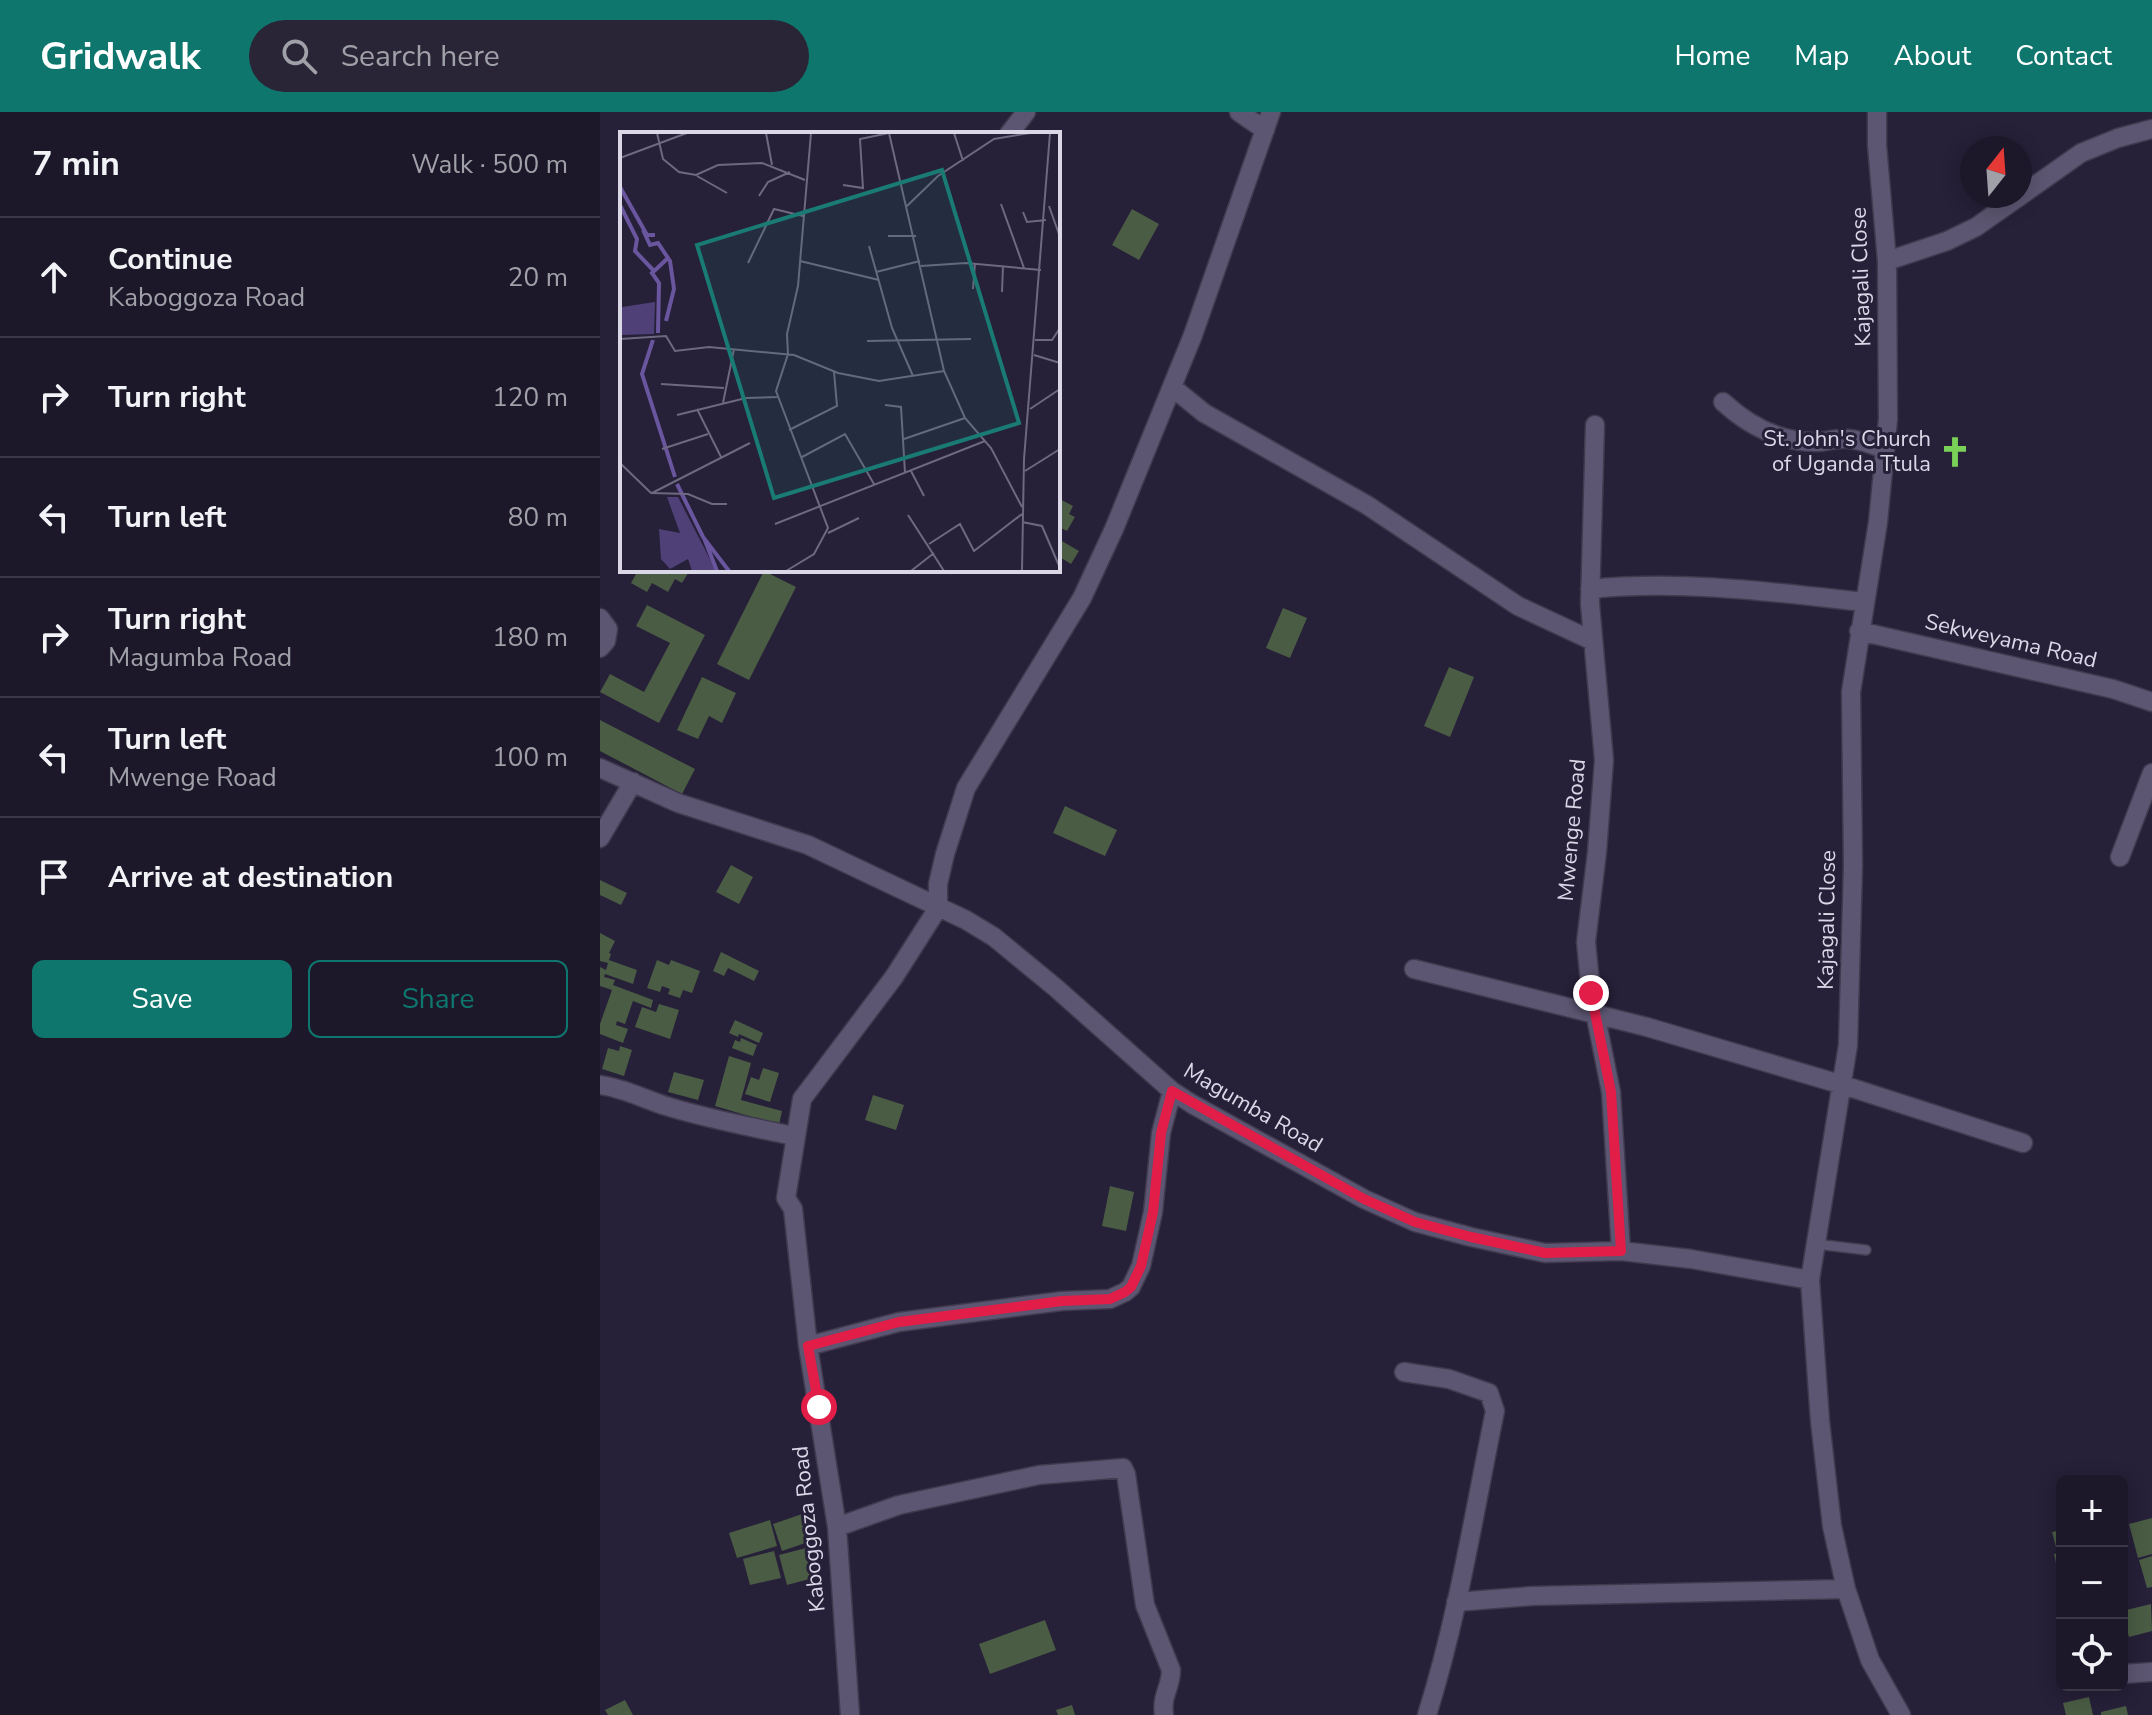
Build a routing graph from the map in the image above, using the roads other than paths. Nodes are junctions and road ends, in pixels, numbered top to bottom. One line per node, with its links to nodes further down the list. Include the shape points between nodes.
1 (1026, 112): 6 (street)
2 (1239, 112): 4 (street)
3 (1877, 112): 7 (street, Kajagali Close)
4 (1268, 121): 8 (street)
5 (2152, 129): 7 (street, via 2081,153 1976,227)
6 (1011, 132)
7 (1887, 261): 11 (street, Kajagali Close)
8 (1172, 387): 16 (street, via 1204,413 1367,505 1518,606); 24 (street, via 1082,598 966,788 938,884)
9 (1723, 402): 11 (street, via 1781,437 1850,439)
10 (1595, 425): 12 (street, Mwenge Road)
11 (1885, 449): 13 (street, Kajagali Close)
12 (1590, 589): 13 (street, via 1715,586); 16 (street, Mwenge Road)
13 (1864, 602): 15 (street, Kajagali Close)
14 (600, 618): 17 (street, via 608,629)
15 (1859, 631): 18 (street, Sekweyama Road); 28 (street, Kajagali Close, via 1851,692 1853,866)
16 (1591, 640): 26 (street, Mwenge Road, via 1604,760 1586,942)
17 (600, 648)
18 (2152, 702)
19 (600, 768): 21 (street, Magumba Road)
20 (2152, 773): 23 (street)
21 (633, 782): 22 (street); 24 (street, Magumba Road, via 678,803 808,845)
22 (600, 838)
23 (2120, 857)
24 (938, 908): 29 (street, Magumba Road, via 994,937); 30 (street, Kaboggoza Road, via 894,977 802,1099)
25 (1414, 969): 26 (street)
26 (1595, 1015): 28 (street); 34 (street, Mwenge Road, via 1611,1092)
27 (600, 1085): 30 (street, via 705,1117)
28 (1843, 1085): 31 (street); 32 (street, Kajagali Close)
29 (1172, 1091): 34 (street, Magumba Road, via 1415,1222 1545,1253); 36 (street, via 1141,1266 1125,1292 1110,1299 913,1320)
30 (794, 1136): 36 (street, Kaboggoza Road, via 786,1198 793,1209)
31 (2023, 1143)
32 (1816, 1244): 33 (lane); 35 (street, Kajagali Close)
33 (1866, 1250)
34 (1621, 1251): 35 (street, Magumba Road)
35 (1810, 1280): 39 (street, Kajagali Close, via 1832,1526)
36 (808, 1346): 38 (street, Kaboggoza Road)
37 (1404, 1372): 40 (street, via 1476,1387 1494,1402)
38 (837, 1527): 43 (street, Kaboggoza Road); 44 (street, via 899,1505 1025,1478 1123,1468 1145,1605 1171,1670 1162,1699)
39 (1846, 1589): 40 (street); 46 (street, Kajagali Close, via 1870,1660)
40 (1456, 1602): 45 (street)
41 (2152, 1672): 42 (street)
42 (2128, 1674)
43 (850, 1715)
44 (1164, 1715)
45 (1427, 1715)
46 (1901, 1715)

